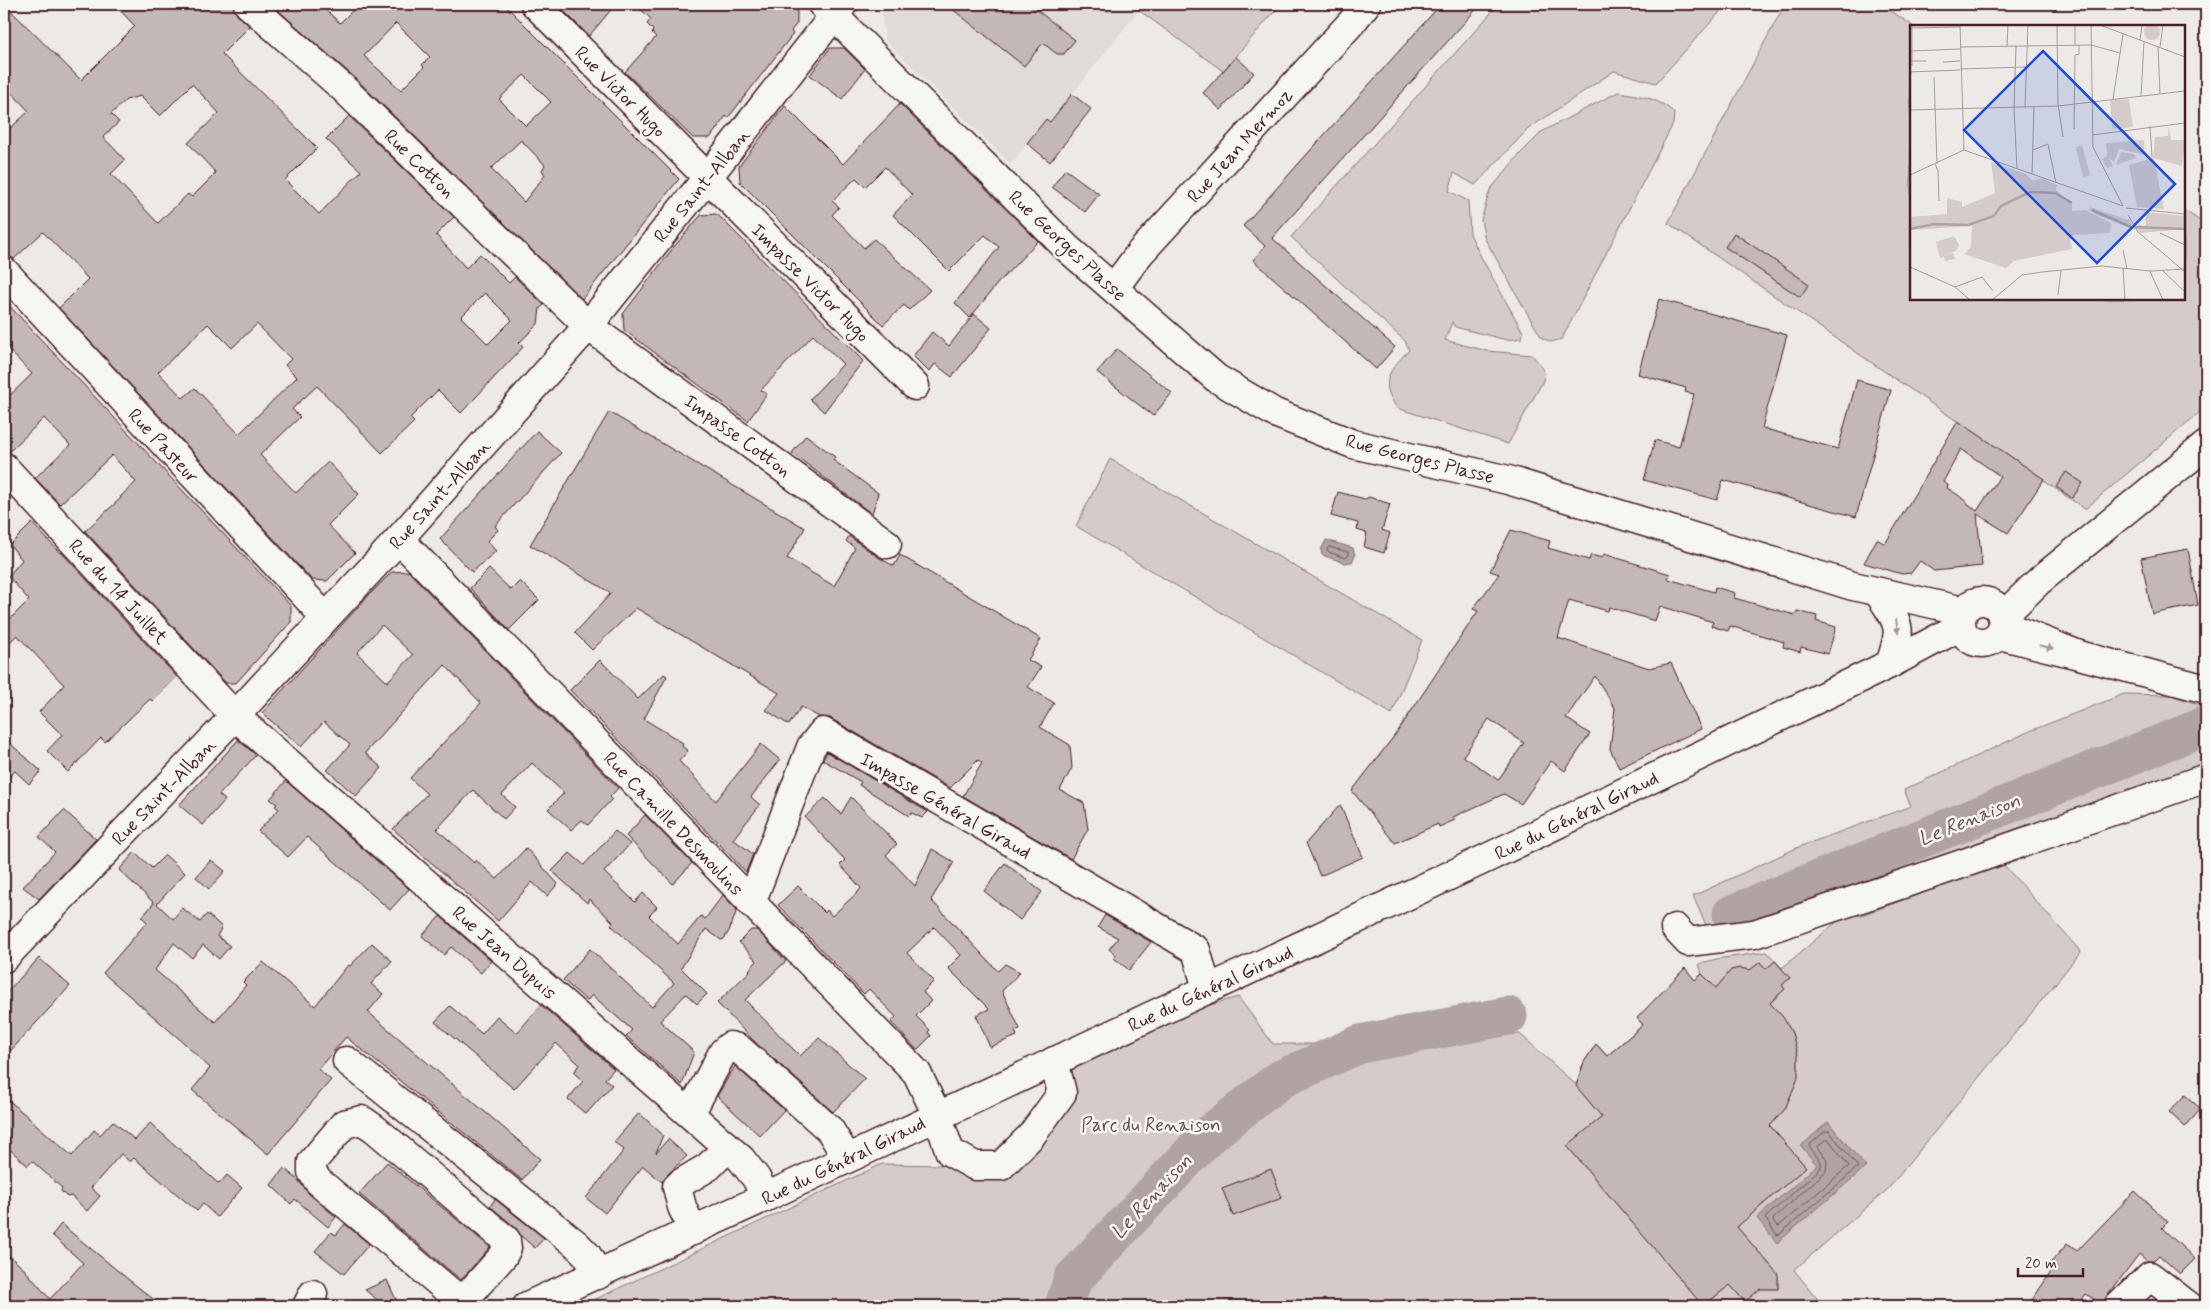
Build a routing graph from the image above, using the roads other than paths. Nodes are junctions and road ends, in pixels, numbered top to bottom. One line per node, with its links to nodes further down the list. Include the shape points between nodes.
1 (248, 4): 8 (street, Rue Cotton, via 350,95)
2 (535, 4): 5 (street, Rue Victor Hugo)
3 (1366, 4): 7 (street, Rue Jean Mermoz, via 1140,254)
4 (833, 8): 5 (street, Rue Saint-Alban); 7 (street, Rue Georges Plasse, via 1064,244)
5 (707, 178): 8 (street, Rue Saint-Alban); 9 (street, Impasse Victor Hugo)
6 (4, 272): 15 (street, Rue Pasteur)
7 (1114, 288): 14 (street, Rue Georges Plasse, via 1216,378 1276,413 1353,444 1508,480)
8 (588, 326): 12 (street, Rue Saint-Alban); 13 (street, Impasse Cotton)
9 (915, 386)
10 (2206, 445): 16 (street, via 2039,581)
11 (4, 467): 20 (street, Rue du 14 Juillet)
12 (399, 539): 15 (street, Rue Saint-Alban); 22 (street, Rue Camille Desmoulins)
13 (887, 544)
14 (1878, 592): 17 (street, Rue Georges Plasse); 18 (street, one-way to 18, via 1897,620 1898,640)
15 (325, 617): 20 (street, Rue Saint-Alban)
16 (1999, 620): 17 (street, via 1980,602 1973,603); 17 (street, via 1989,642 1978,643); 19 (street, via 2079,655)
17 (1964, 624): 18 (street, Rue du Général Giraud)
18 (1890, 664): 25 (street, Rue du Général Giraud)
19 (2196, 686)
20 (235, 716): 24 (street, Rue Saint-Alban); 28 (street, Rue Jean Dupuis)
21 (2206, 778): 23 (street, via 1754,934 1688,942)
22 (751, 903): 25 (street, Impasse Général Giraud, via 811,747 822,732 1196,950); 29 (street, Rue Camille Desmoulins, via 917,1073)
23 (1675, 928)
24 (4, 958)
25 (1207, 989): 27 (street, Rue du Général Giraud)
26 (347, 1061): 34 (street, via 576,1244 587,1255)
27 (1054, 1061): 29 (street, Rue du Général Giraud); 29 (street, Rue Camille Desmoulins, via 1062,1093 1031,1136 1001,1166 975,1166 950,1152)
28 (690, 1114): 30 (street, Rue Jean Dupuis); 31 (street, via 723,1052 730,1046 738,1048 830,1130)
29 (937, 1115): 31 (street, Rue du Général Giraud)
30 (728, 1147): 32 (street, Rue Jean Dupuis, via 750,1168); 33 (street, via 708,1167 677,1187)
31 (847, 1158): 32 (street, Rue du Général Giraud)
32 (766, 1197): 33 (street, Rue du Général Giraud)
33 (693, 1231): 34 (street, Rue du Général Giraud)
34 (598, 1275): 36 (street, Rue du Général Giraud)
35 (463, 1304): 35 (street, via 503,1256 506,1240 375,1129 362,1120 344,1124 312,1162 312,1172 318,1181)
36 (527, 1306)
37 (2119, 1306): 38 (street, via 2150,1276)
38 (2189, 1306)

